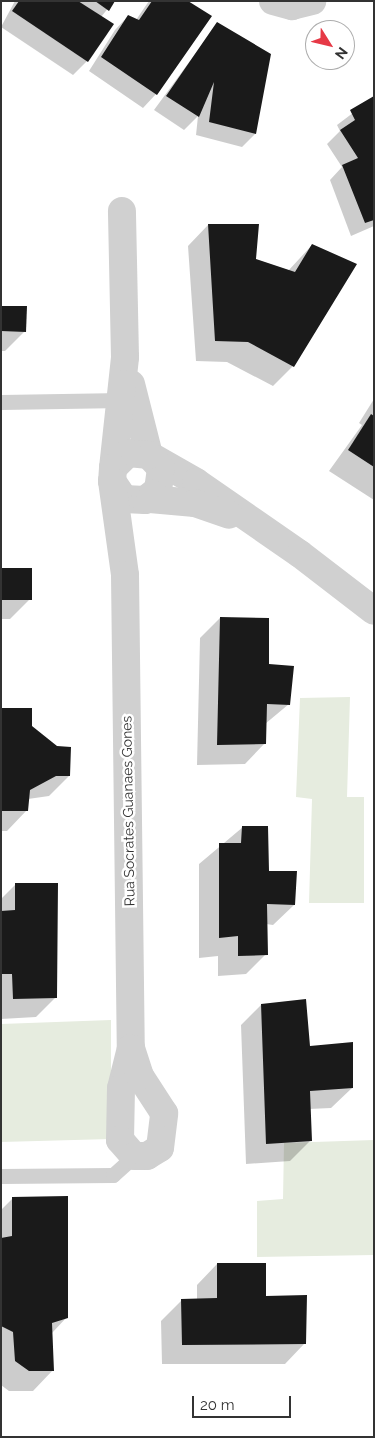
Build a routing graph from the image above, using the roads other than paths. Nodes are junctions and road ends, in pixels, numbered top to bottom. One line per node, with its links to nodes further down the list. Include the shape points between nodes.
1 (273, 1): 2 (street, via 292,6)
2 (312, 1)
3 (122, 212): 4 (street, Rua Socrates Guanaes Gones)
4 (125, 357): 5 (street, Rua Socrates Guanaes Gones); 7 (street, Rua Socrates Guanaes Gones)
5 (123, 400): 6 (lane); 8 (street, Rua Socrates Guanaes Gones)
6 (1, 402)
7 (152, 457): 8 (street, via 128,453); 9 (street, via 162,480); 10 (street, via 196,482)
8 (112, 475): 9 (street, via 124,499); 11 (street, Rua Socrates Guanaes Gones)
9 (148, 500): 10 (street, via 196,503); 11 (street, Rua Socrates Guanaes Gones)
10 (256, 526): 12 (street)
11 (125, 575): 13 (street, Rua Socrates Guanaes Gones)
12 (374, 612)
13 (131, 1048): 14 (street, Rua Socrates Guanaes Gones, via 121,1088 120,1140); 14 (street, Rua Socrates Guanaes Gones, via 140,1076 164,1113 160,1148 147,1156)
14 (134, 1156): 15 (lane, via 114,1175)
15 (1, 1176)

